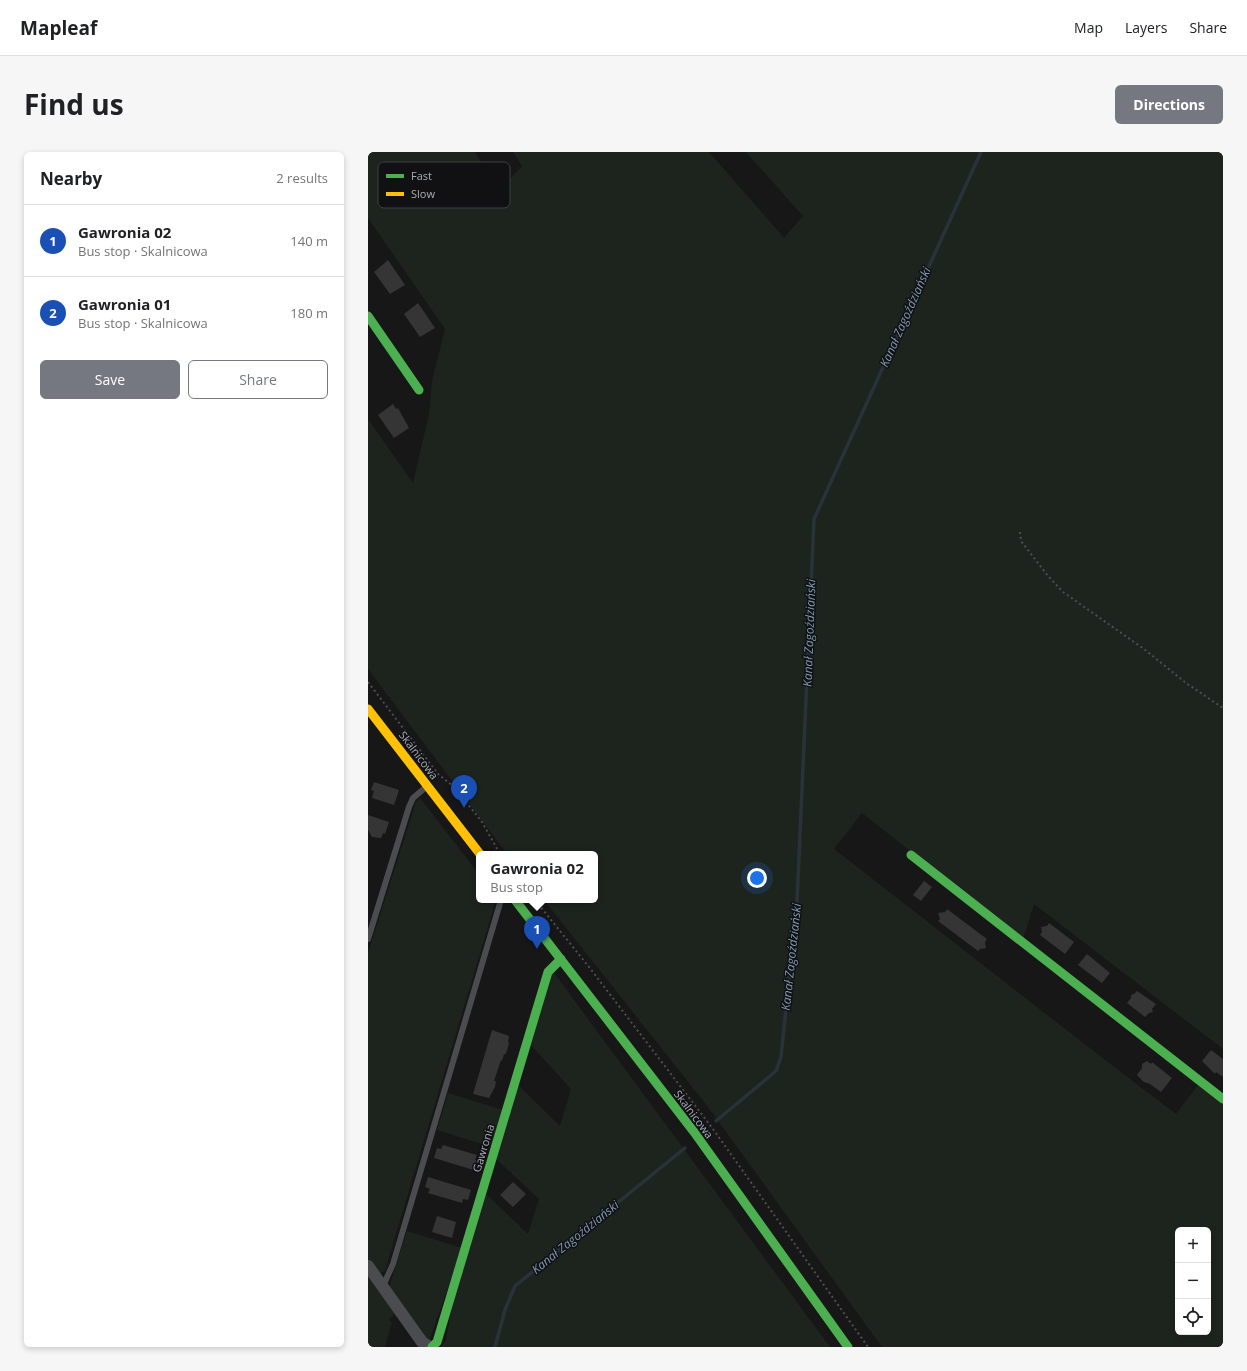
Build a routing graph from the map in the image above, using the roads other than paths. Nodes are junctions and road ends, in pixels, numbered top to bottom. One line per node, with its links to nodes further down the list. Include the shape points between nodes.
1 (368, 316): 2 (street)
2 (419, 390)
3 (368, 709): 4 (street, Skalnicowa)
4 (427, 786): 5 (street, Skalnicowa); 9 (lane, via 413,798 409,807)
5 (478, 851)
6 (911, 855): 11 (street)
7 (500, 903): 13 (lane, via 395,1256)
8 (517, 903): 10 (street, Skalnicowa)
9 (368, 939)
10 (561, 959): 14 (street, Gawronia, via 548,972 437,1342); 15 (street, Skalnicowa, via 694,1132)
11 (1223, 1099)
12 (368, 1266): 13 (street)
13 (383, 1286): 14 (street, via 422,1342)
14 (431, 1347)
15 (848, 1347)

